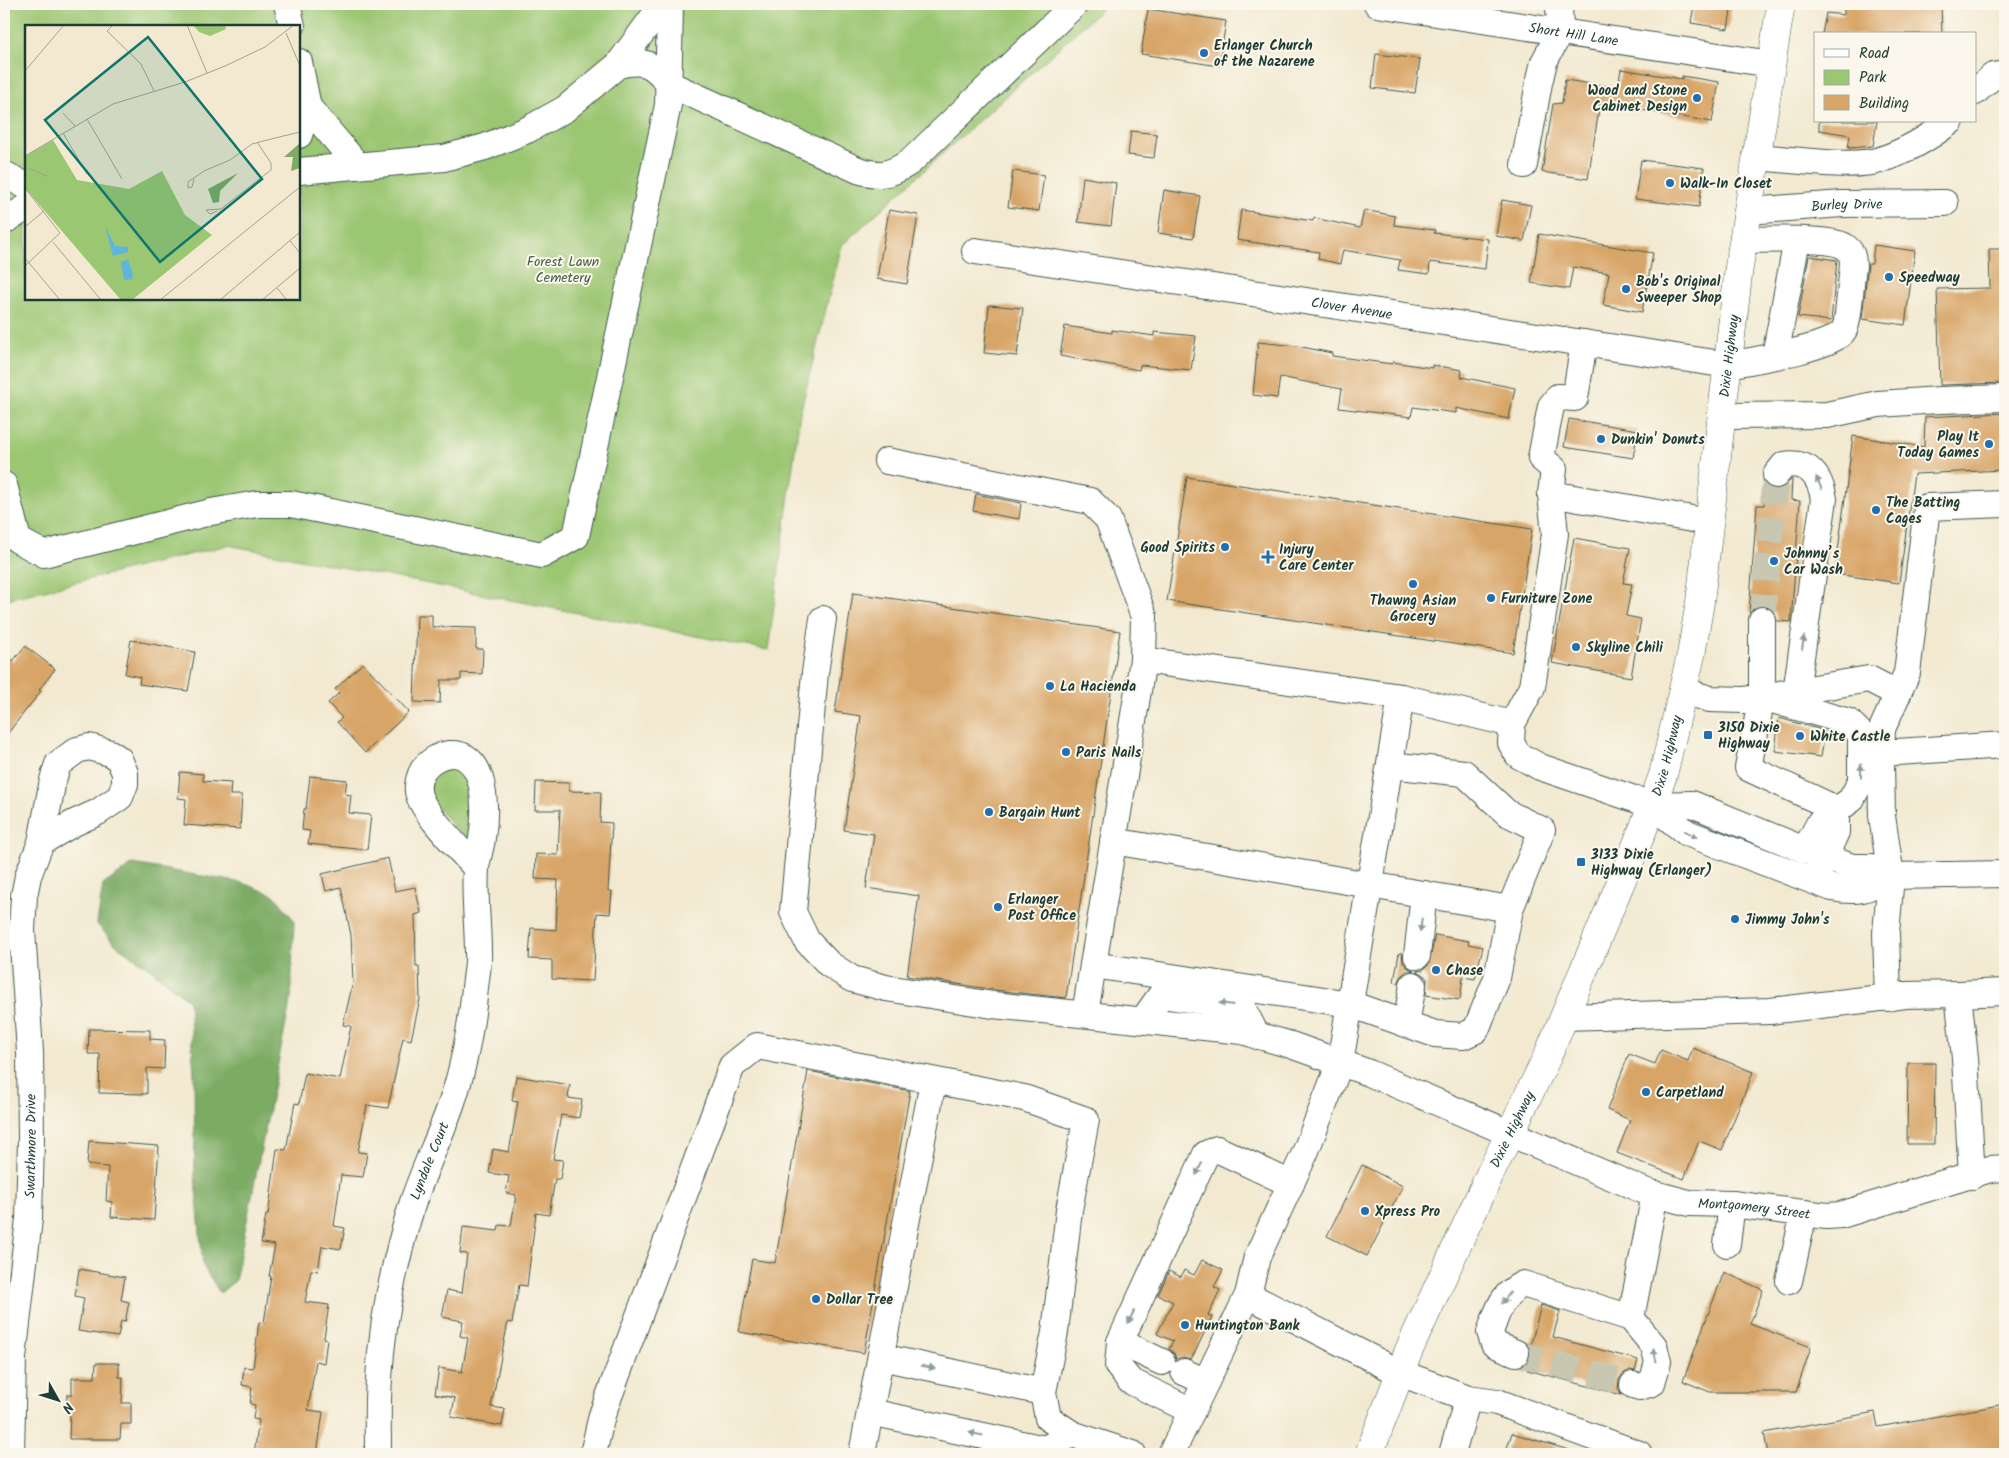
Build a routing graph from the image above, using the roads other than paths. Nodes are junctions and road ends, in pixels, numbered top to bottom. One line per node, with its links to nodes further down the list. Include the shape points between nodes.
1 (287, 4): 8 (street)
2 (663, 4): 11 (street)
3 (670, 4): 14 (street)
4 (1075, 4): 14 (street, via 910,162 894,173 874,175 858,170)
5 (1376, 4): 9 (street, Short Hill Lane)
6 (1558, 4): 9 (street)
7 (1781, 4): 10 (main road, Dixie Highway)
8 (292, 25)
9 (1560, 32): 10 (street, Short Hill Lane); 20 (street, via 1544,62)
10 (1771, 64): 19 (main road, Dixie Highway)
11 (618, 66): 14 (street, via 647,63); 21 (street, via 565,108 527,130 485,147 444,158)
12 (300, 67): 16 (street)
13 (2005, 74): 15 (street, via 1993,76)
14 (669, 84): 39 (street, via 668,105 576,536 542,555 291,504 257,504 44,554 18,540)
15 (1976, 91)
16 (308, 107): 18 (street); 21 (street)
17 (1950, 122): 19 (street, via 1934,134 1879,161 1848,163)
18 (300, 132)
19 (1757, 156): 27 (main road, Dixie Highway)
20 (1524, 165)
21 (358, 166): 22 (street)
22 (300, 171)
23 (4, 174): 24 (street)
24 (25, 185)
25 (1946, 203): 27 (street, Burley Drive, via 1842,204)
26 (25, 209): 28 (street)
27 (1748, 211): 29 (main road, Dixie Highway)
28 (4, 221)
29 (1743, 240): 30 (street); 34 (main road, Dixie Highway)
30 (1797, 240): 33 (street); 33 (street, Clover Avenue, via 1837,244 1844,246 1853,256 1844,330 1837,338 1824,343)
31 (975, 251): 32 (street, Clover Avenue)
32 (1584, 343): 34 (street, Clover Avenue); 40 (street, via 1575,398 1558,397 1550,406 1541,458 1554,469)
33 (1775, 356): 34 (street, Clover Avenue)
34 (1728, 365): 36 (main road, Dixie Highway)
35 (2005, 398): 36 (street, via 1878,404 1827,415)
36 (1722, 416): 42 (main road, Dixie Highway)
37 (887, 461): 45 (street, via 1090,501 1108,519 1144,617)
38 (1776, 475): 47 (street, one-way to 38, via 1824,499 1822,484 1807,468 1784,465)
39 (4, 485)
40 (1552, 494): 42 (street); 51 (street, via 1555,534 1532,687)
41 (2005, 504): 48 (street, via 1927,507 1907,673)
42 (1709, 522): 46 (main road, Dixie Highway, via 1700,602)
43 (823, 619): 74 (street, via 793,912 807,941 829,964 852,979 993,1005)
44 (1762, 620): 50 (street)
45 (1143, 660): 49 (street); 57 (street)
46 (1683, 691): 50 (street, via 1710,699); 55 (main road, Dixie Highway, via 1663,775)
47 (1796, 692): 48 (street, via 1869,679); 50 (street)
48 (1898, 694): 53 (street, via 1882,729)
49 (1401, 697): 51 (street); 54 (street)
50 (1762, 697): 56 (street, via 1748,768); 56 (street, one-way to 50, via 1850,800 1861,781 1861,734 1849,722)
51 (1512, 724): 55 (street, via 1511,743 1518,755 1540,767)
52 (2005, 745): 53 (street)
53 (1881, 753): 62 (street, via 1882,816)
54 (1390, 765): 64 (street); 66 (street, via 1464,773 1507,813 1542,830)
55 (1652, 805): 59 (street, via 1692,804); 63 (street, one-way to 63, via 1687,833); 75 (main road, Dixie Highway)
56 (1836, 809): 59 (street, via 1820,822)
57 (1113, 841): 64 (street); 68 (street)
58 (42, 842): 101 (street, Swarthmore Drive, via 28,876 22,930 30,1052 31,1139 29,1219 13,1358)
59 (1815, 854): 62 (street, via 1852,867 1871,867); 63 (street)
60 (476, 868): 102 (street, Lyndale Court, via 478,957 472,1014 451,1105 399,1249 386,1316 379,1379)
61 (2005, 874): 62 (street)
62 (1891, 876): 63 (street, via 1870,888 1854,891); 72 (street, via 1886,933)
63 (1814, 881)
64 (1370, 885): 65 (street); 73 (street)
65 (1424, 894): 66 (street); 67 (street, one-way to 67)
66 (1510, 909): 76 (street, via 1497,978 1476,1030 1463,1036 1435,1034)
67 (1417, 956)
68 (1092, 965): 73 (street); 74 (street)
69 (1413, 985): 76 (street)
70 (2005, 992): 71 (street)
71 (1958, 994): 72 (street); 81 (street)
72 (1888, 998): 75 (street, via 1770,1011)
73 (1350, 1004): 76 (street); 77 (street)
74 (1085, 1014): 77 (street, Montgomery Street, via 1143,1020 1161,994 1242,1007 1257,1036)
75 (1564, 1017): 79 (main road, Dixie Highway)
76 (1406, 1024)
77 (1340, 1063): 79 (street, Montgomery Street); 82 (street)
78 (933, 1082): 92 (street); 96 (street, via 1024,1098 1086,1120 1069,1210 1055,1332); 103 (street, via 757,1046 732,1066 602,1415)
79 (1509, 1134): 83 (street, Montgomery Street); 94 (main road, Dixie Highway)
80 (2005, 1168): 81 (street, Montgomery Street, via 1990,1169)
81 (1972, 1176): 85 (street, Montgomery Street, via 1840,1215)
82 (1291, 1184): 88 (street, via 1257,1257); 90 (street, one-way to 90, via 1217,1148 1206,1154)
83 (1655, 1194): 84 (street, Montgomery Street, via 1690,1203); 89 (street)
84 (1732, 1204): 85 (street, Montgomery Street); 86 (street)
85 (1804, 1213): 87 (street)
86 (1727, 1244)
87 (1789, 1281)
88 (1248, 1295): 93 (street); 94 (street)
89 (1631, 1318): 91 (street, one-way to 91, via 1524,1284 1510,1292 1500,1306 1490,1332 1494,1344); 95 (street, one-way to 89, via 1638,1387 1652,1383 1658,1362 1654,1346)
90 (1120, 1342): 93 (street); 98 (street, via 1118,1366 1130,1382)
91 (1516, 1353)
92 (881, 1357): 96 (street, one-way to 96); 99 (street)
93 (1184, 1372): 98 (street)
94 (1400, 1374): 97 (street); 107 (main road, Dixie Highway)
95 (1633, 1385)
96 (1043, 1392): 100 (street, via 1048,1418)
97 (1468, 1398): 108 (street); 109 (street, via 1497,1402)
98 (1192, 1411): 106 (street)
99 (870, 1412): 100 (street, one-way to 99, via 1045,1449); 104 (street)
100 (1072, 1434): 105 (street)
101 (11, 1454)
102 (378, 1454)
103 (593, 1454)
104 (862, 1454)
105 (1133, 1454)
106 (1171, 1454)
107 (1369, 1454)
108 (1452, 1454)
109 (1639, 1454)

